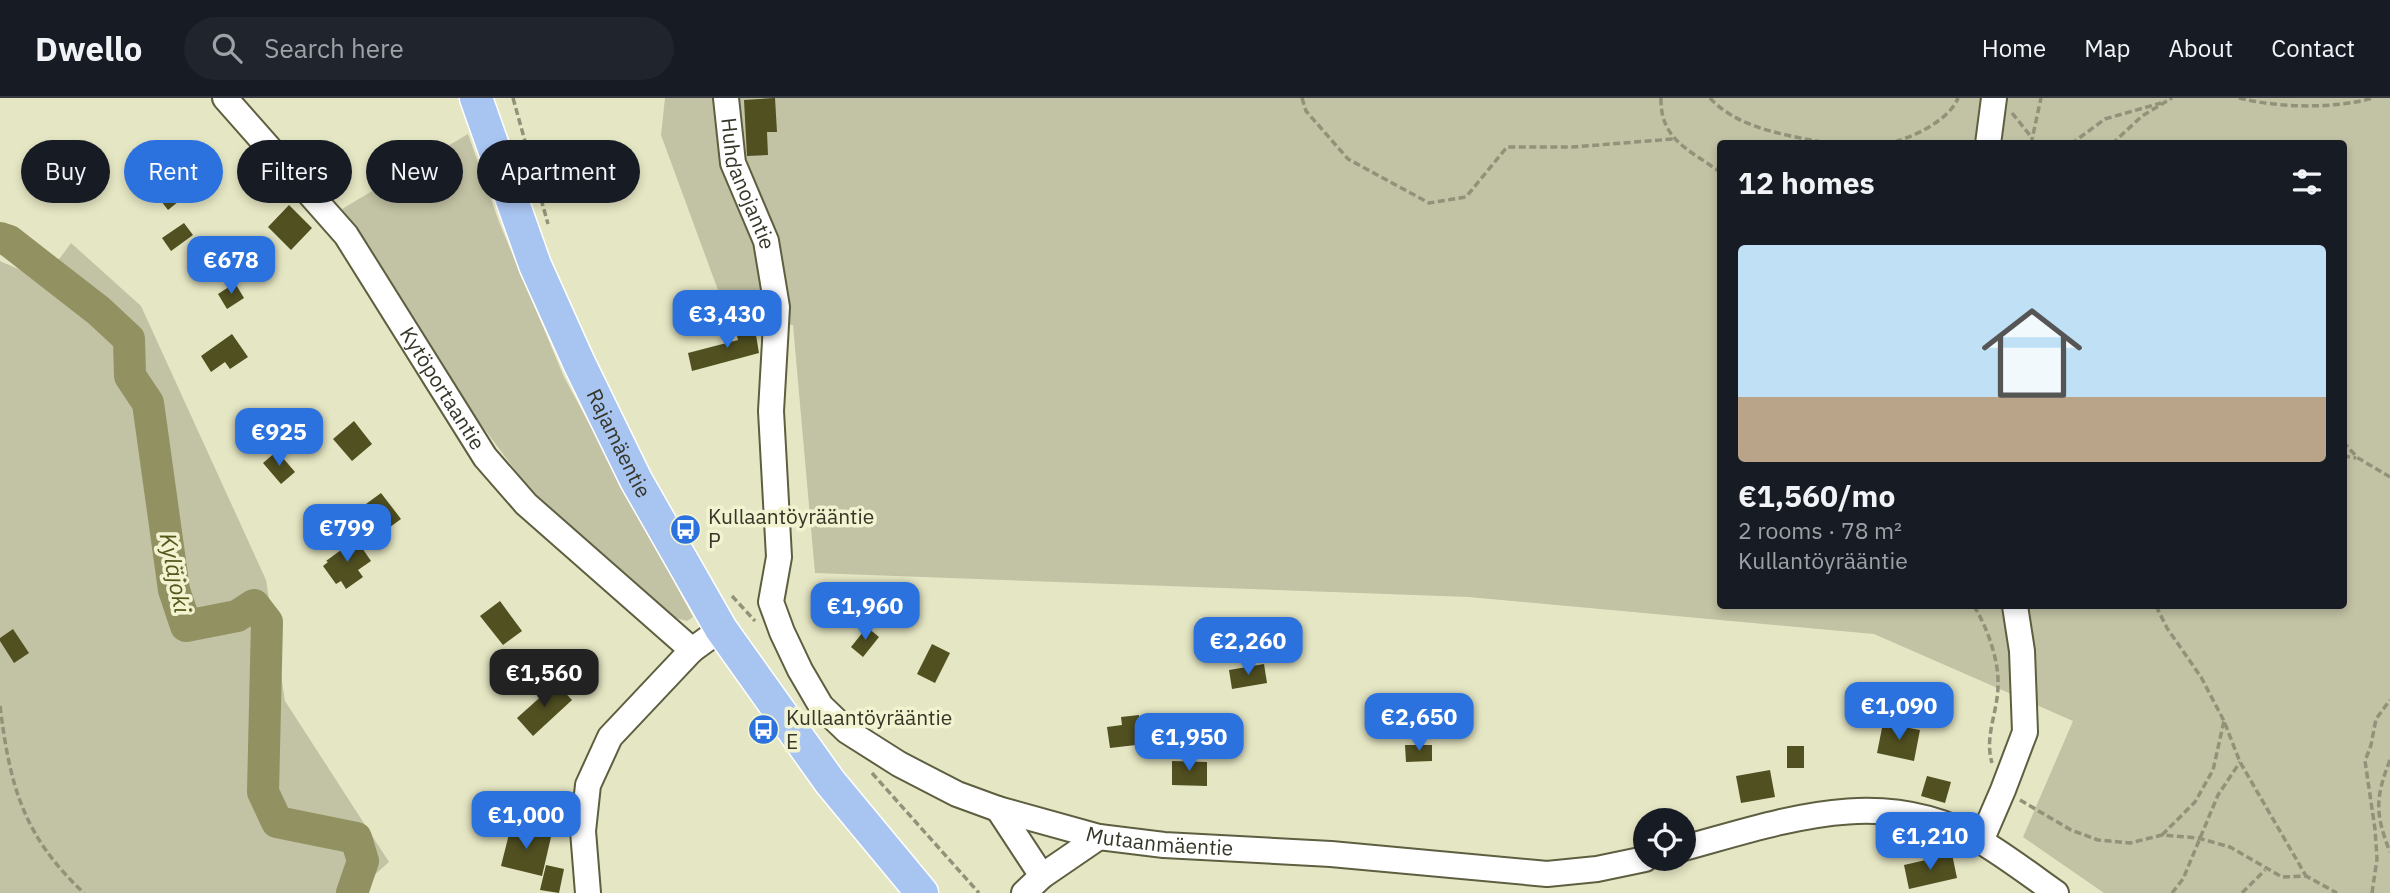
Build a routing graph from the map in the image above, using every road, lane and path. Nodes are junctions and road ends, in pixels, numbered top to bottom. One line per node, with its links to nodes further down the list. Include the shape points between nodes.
1 (225, 98): 37 (street, Kytöportaantie, via 346,235 485,457 526,504)
2 (476, 98): 36 (main road, Rajamäentie, via 536,265 579,363 636,480)
3 (513, 98): 24 (path)
4 (726, 98): 30 (street, Huhdanojantie, via 733,163 766,241 777,307 771,411 779,557)
5 (1302, 98): 15 (path, via 1306,111 1348,159 1429,203 1466,197 1507,147)
6 (1661, 98): 15 (path, via 1663,123)
7 (1710, 98): 16 (path, via 1759,127)
8 (1958, 98): 17 (path, via 1955,106 1922,132)
9 (2042, 98): 20 (path)
10 (2172, 98): 14 (path)
11 (2239, 98): 12 (path, via 2260,103 2349,104)
12 (2373, 98)
13 (2001, 103): 18 (street); 19 (path)
14 (2161, 103): 21 (path, via 2105,119); 22 (path)
15 (1673, 139): 23 (path)
16 (1815, 140)
17 (1897, 140)
18 (1988, 140)
19 (2031, 140)
20 (2032, 140)
21 (2076, 140)
22 (2116, 140)
23 (1717, 170)
24 (551, 233)
25 (2347, 446): 27 (path)
26 (2347, 457): 27 (path)
27 (2358, 458): 28 (path)
28 (2390, 477)
29 (730, 594): 34 (path)
30 (771, 602): 45 (street, Mutaanmäentie, via 821,706 847,731 957,794)
31 (1976, 609): 44 (path, via 1997,674 1989,750)
32 (2015, 609): 44 (street, via 2025,732)
33 (2157, 609): 40 (path)
34 (749, 614): 35 (path); 36 (path)
35 (757, 623)
36 (721, 629): 37 (street); 58 (main road, Rajamäentie, via 830,782)
37 (692, 649): 57 (street, via 610,737 588,785 583,831)
38 (2390, 700): 64 (path, via 2376,719 2365,761 2376,849)
39 (0, 706): 56 (path, via 19,803 39,843)
40 (2224, 721): 42 (path); 46 (path, via 2213,770 2195,802)
41 (2390, 760): 51 (path, via 2378,796 2381,828)
42 (2240, 762): 48 (path, via 2218,794); 54 (path)
43 (869, 770): 59 (path)
44 (2003, 790): 46 (path, via 2071,830 2098,840 2130,843); 49 (street)
45 (999, 809): 47 (street, Mutaanmäentie); 55 (street)
46 (2162, 835): 48 (path)
47 (1099, 837): 52 (street, Mutaanmäentie, via 1547,874); 55 (street)
48 (2198, 838): 53 (path, via 2230,848); 61 (path, via 2183,879)
49 (1981, 841): 50 (street, via 1945,824 1903,813 1857,810 1804,816); 60 (street)
50 (1696, 845)
51 (2390, 852)
52 (1633, 862)
53 (2266, 870): 54 (path, via 2281,877); 62 (path)
54 (2306, 876): 63 (path)
55 (1033, 884)
56 (84, 893)
57 (588, 893)
58 (922, 893)
59 (979, 893)
60 (2056, 893)
61 (2172, 893)
62 (2242, 893)
63 (2337, 893)
64 (2372, 893)

